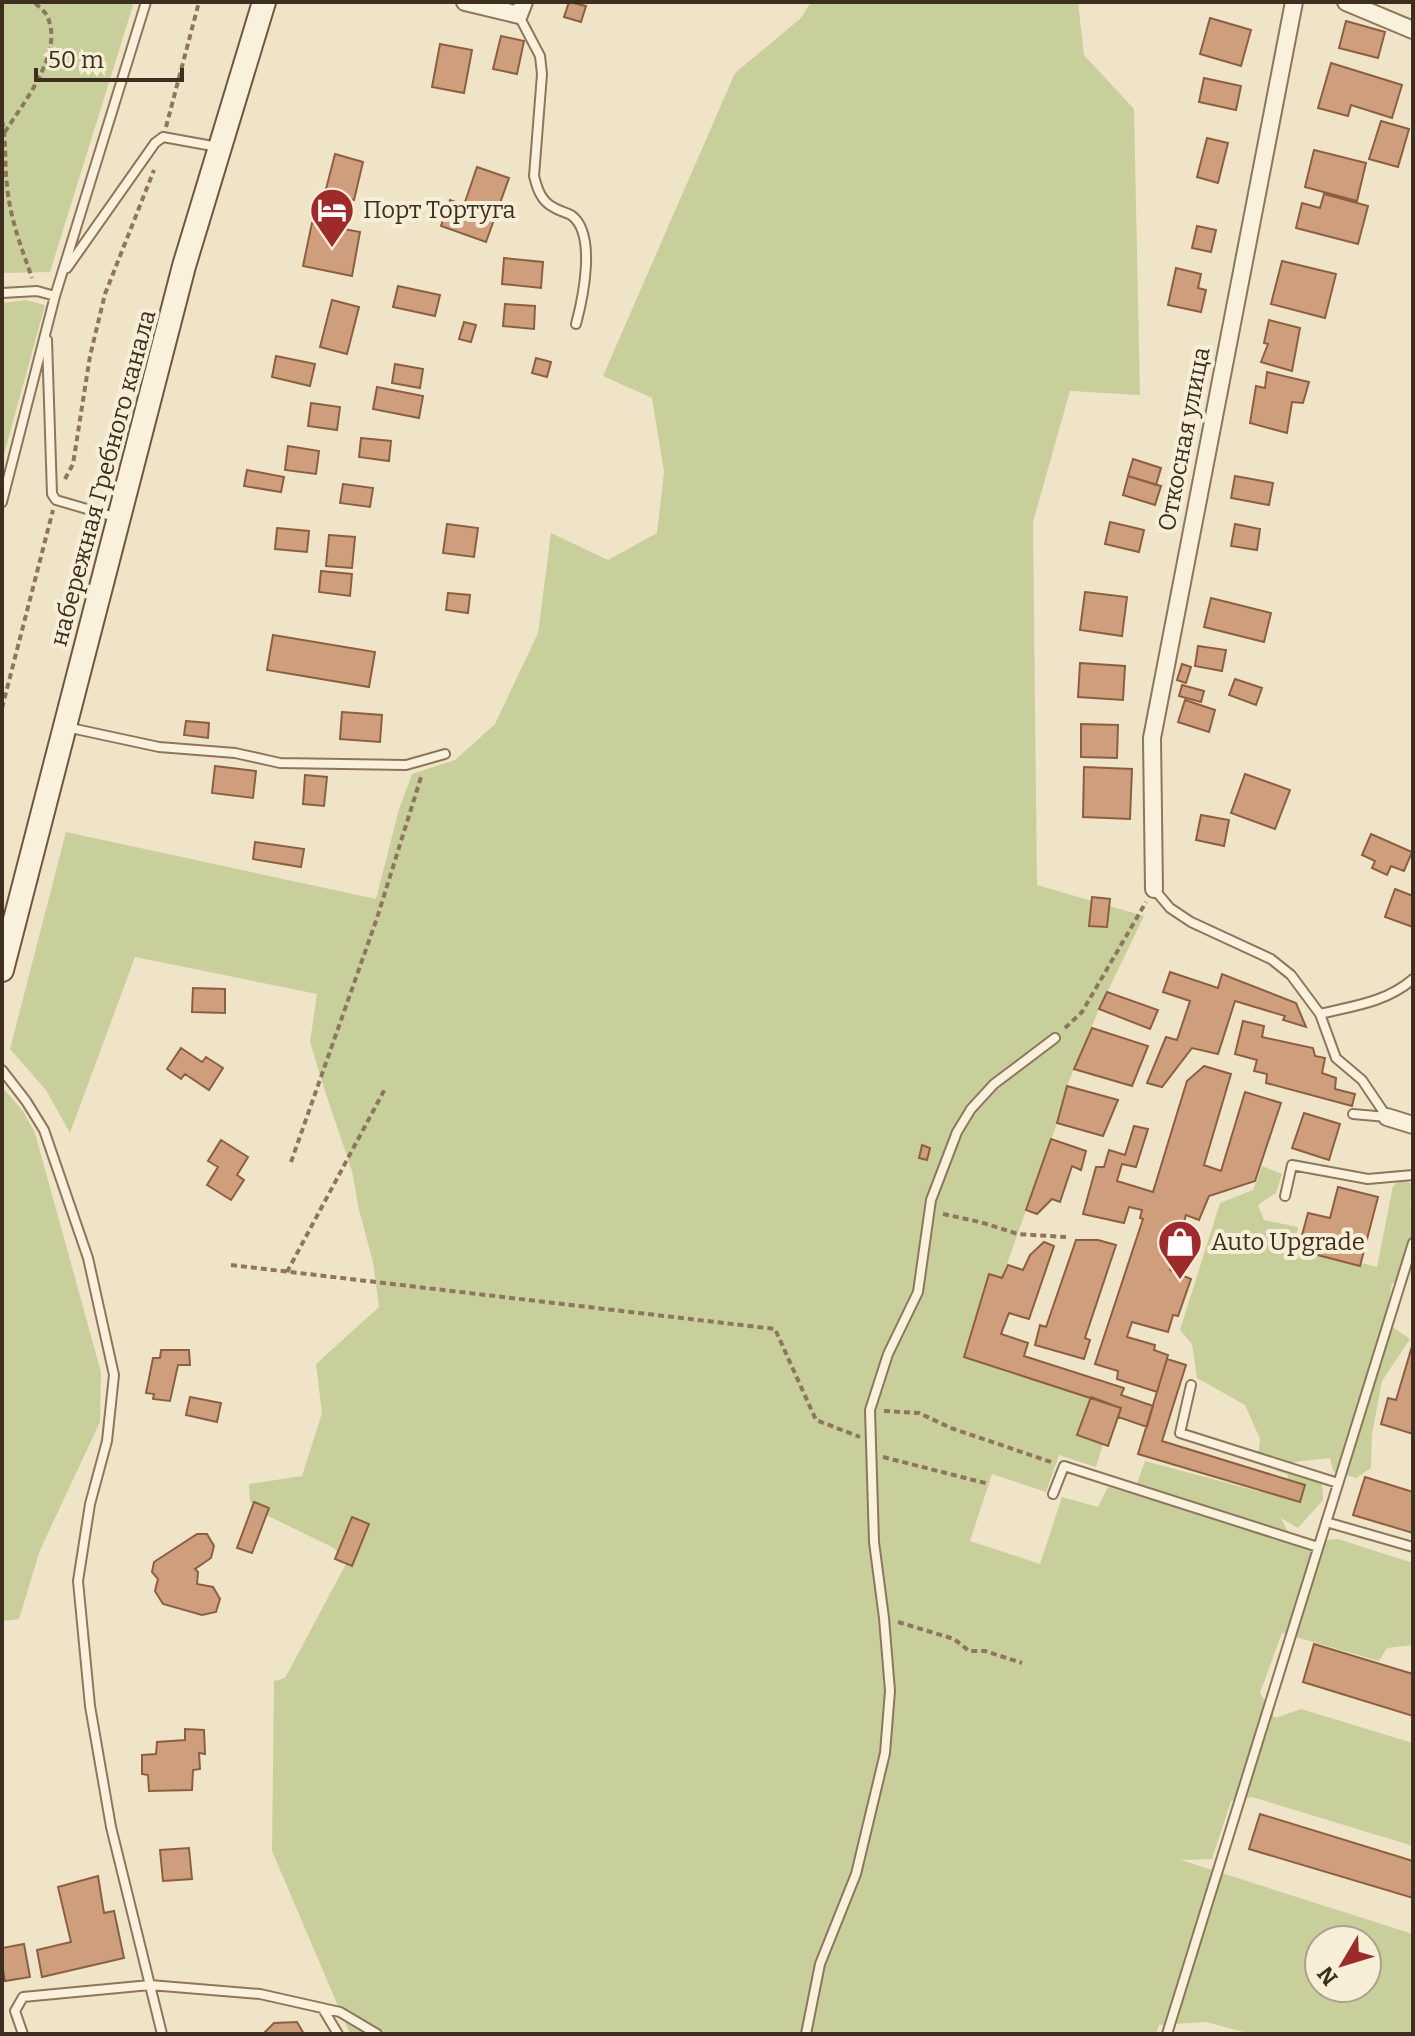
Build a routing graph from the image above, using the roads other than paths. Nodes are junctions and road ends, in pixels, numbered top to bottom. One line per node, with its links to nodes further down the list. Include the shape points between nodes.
1 (146, 2): 9 (lane)
2 (264, 2): 8 (street, набережная Гребного канала)
3 (465, 2): 6 (street)
4 (1294, 2): 18 (street, Откосная улица, via 1152,738)
5 (1346, 2): 7 (street)
6 (522, 8): 12 (lane, via 542,74 534,176 538,192 550,206 572,216 585,239 584,292)
7 (1413, 30)
8 (220, 147): 9 (lane, via 163,137 155,143); 15 (street, набережная Гребного канала)
9 (62, 275): 11 (lane)
10 (2, 293): 11 (lane)
11 (55, 296): 13 (lane)
12 (576, 324)
13 (47, 330): 14 (lane); 15 (lane, via 52,494 56,500)
14 (2, 502)
15 (119, 518): 16 (street, набережная Гребного канала)
16 (65, 727): 17 (lane, via 159,747 235,753 280,763 406,765); 19 (street, набережная Гребного канала)
17 (445, 754)
18 (1154, 889): 21 (lane, via 1191,922 1271,959 1291,975)
19 (2, 970)
20 (1413, 979): 21 (lane, via 1383,999)
21 (1320, 1014): 25 (lane, via 1336,1058 1362,1080)
22 (1055, 1038): 42 (lane, via 994,1084 957,1132 931,1200 918,1292 888,1354 870,1410 874,1542 890,1691 885,1753 856,1874 820,1964)
23 (2, 1070): 36 (lane, via 44,1130 88,1258 114,1375 107,1441 78,1581 90,1706 111,1827)
24 (1353, 1114): 25 (lane)
25 (1387, 1117): 26 (street)
26 (1413, 1125)
27 (1413, 1175): 28 (lane, via 1368,1179 1292,1165)
28 (1285, 1196)
29 (1413, 1243): 31 (lane)
30 (1191, 1385): 31 (lane, via 1180,1433)
31 (1338, 1483): 33 (lane)
32 (1053, 1494): 34 (lane, via 1064,1466)
33 (1326, 1522): 34 (lane); 35 (lane)
34 (1318, 1547): 43 (lane)
35 (1413, 1547)
36 (150, 1985): 37 (lane, via 260,1994); 38 (lane, via 23,1997 15,2011); 39 (lane)
37 (323, 2009): 40 (lane); 41 (lane, via 340,2012)
38 (23, 2034)
39 (162, 2034)
40 (338, 2034)
41 (377, 2034)
42 (806, 2034)
43 (1167, 2034)

